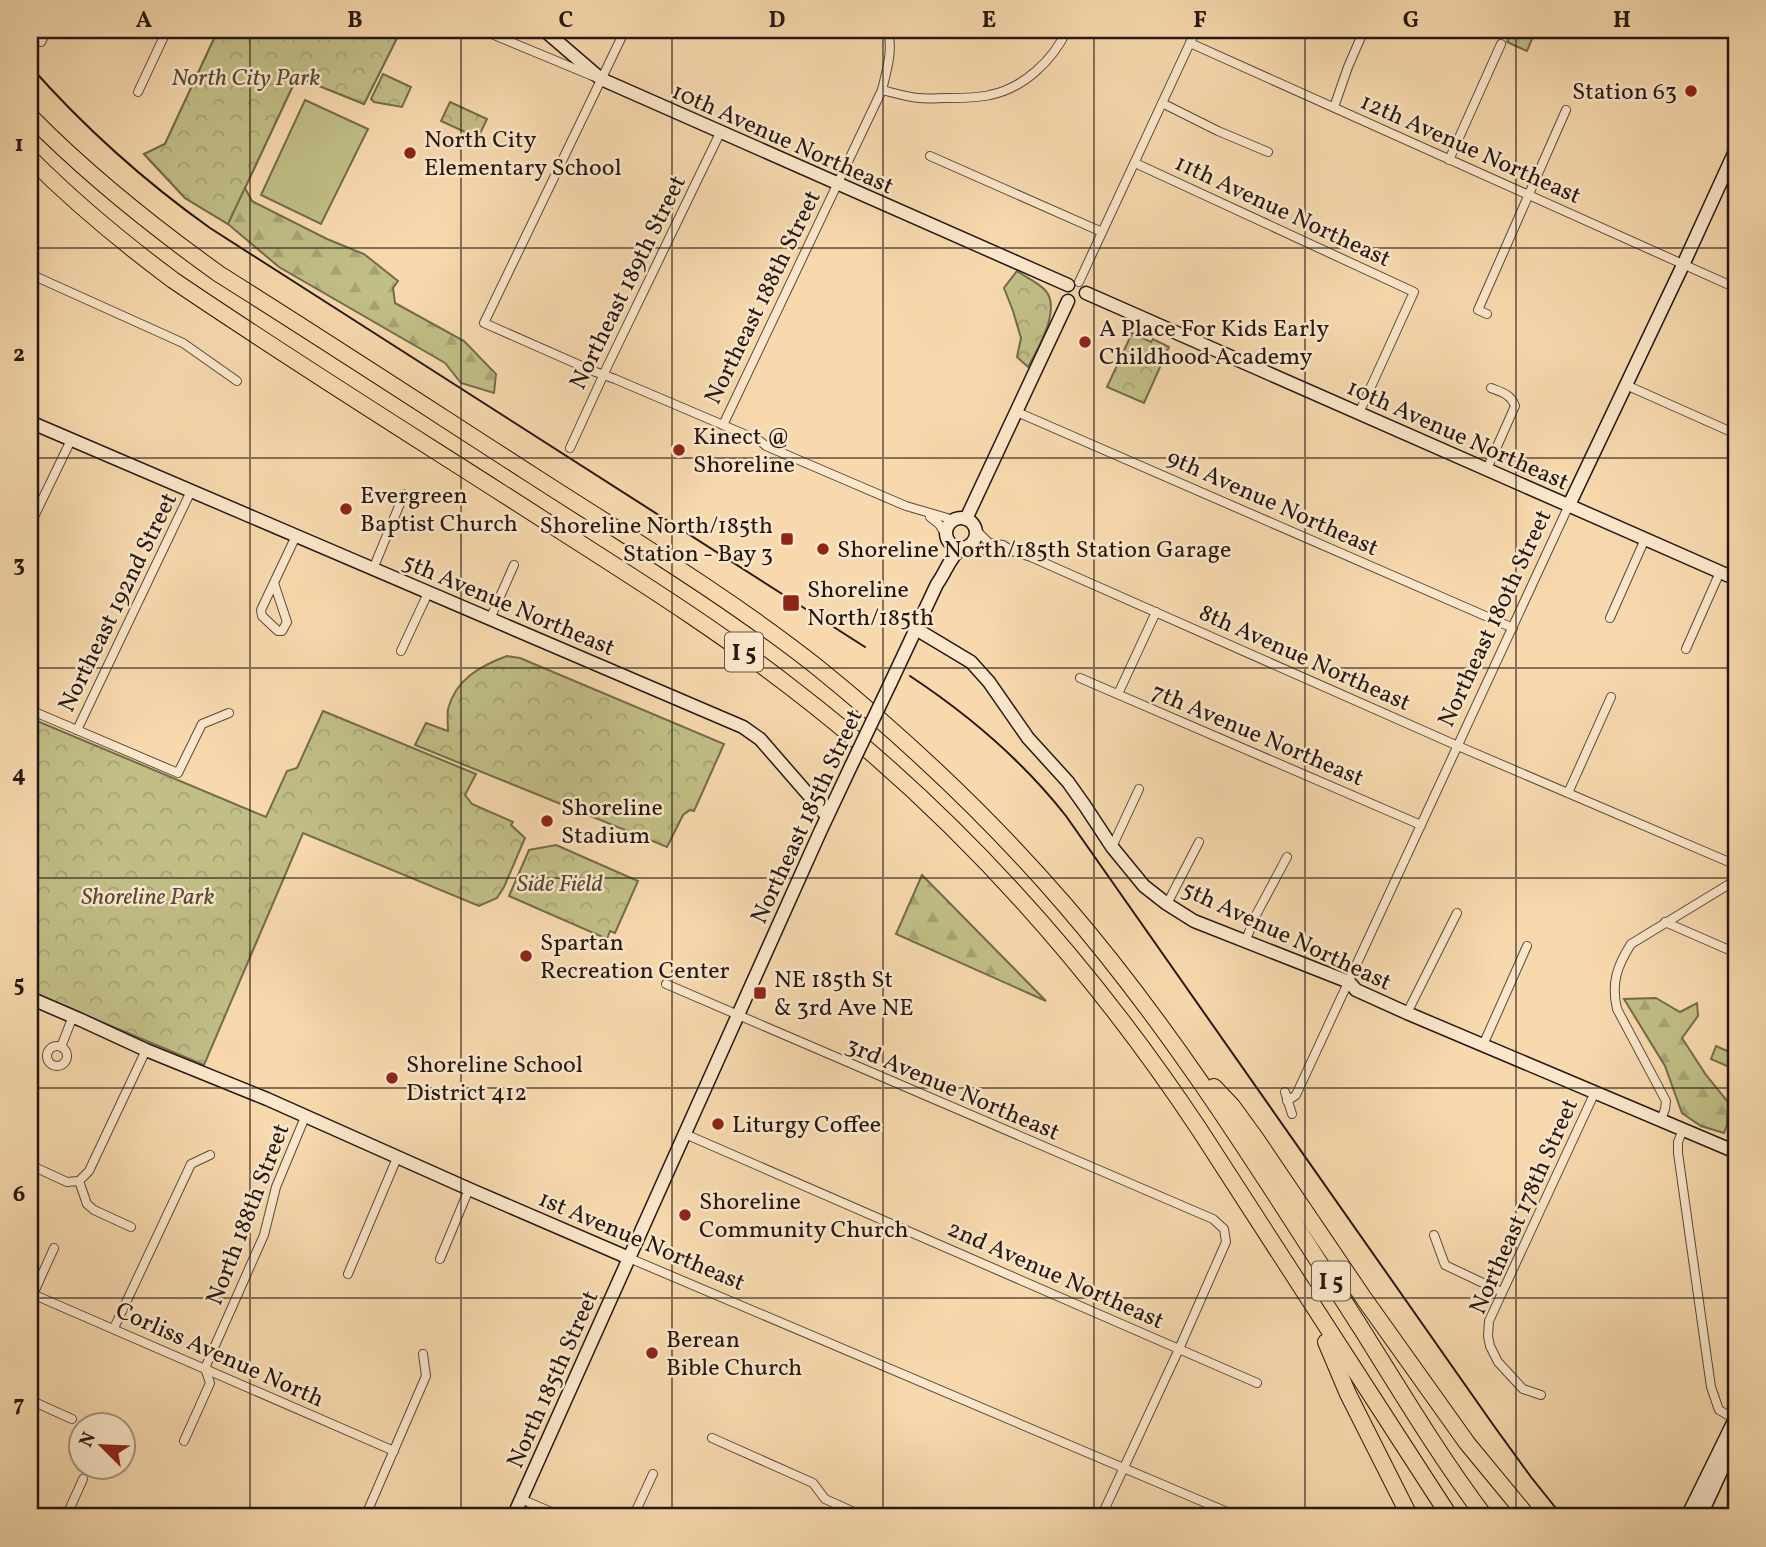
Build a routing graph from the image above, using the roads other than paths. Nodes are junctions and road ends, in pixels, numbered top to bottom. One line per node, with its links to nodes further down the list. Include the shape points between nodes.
1 (47, 30): 10 (street)
2 (167, 30): 15 (street)
3 (482, 30): 13 (street, 10th Avenue Northeast)
4 (544, 30): 13 (street)
5 (625, 30): 13 (street)
6 (888, 30): 14 (street, Northeast 188th Street, via 889,62)
7 (1067, 30): 14 (street, via 1035,72 990,95 919,98)
8 (1196, 30): 11 (street)
9 (1364, 30): 17 (street)
10 (41, 42)
11 (1190, 43): 16 (street); 17 (street, 12th Avenue Northeast)
12 (1501, 44): 25 (street)
13 (601, 79): 20 (street, 10th Avenue Northeast); 36 (street, via 484,323)
14 (882, 90): 27 (street, Northeast 188th Street)
15 (138, 92)
16 (1162, 103): 22 (street); 26 (street)
17 (1334, 107): 25 (street, 12th Avenue Northeast)
18 (1566, 110): 28 (street)
19 (30, 116): 103 (highway, I 5, via 110,191 219,274 710,590 816,666 927,763 1014,848 1102,949)
20 (720, 133): 27 (street, 10th Avenue Northeast); 36 (street, Northeast 189th Street)
21 (1736, 149): 30 (street, Northeast 180th Street)
22 (1268, 152)
23 (930, 156): 29 (street)
24 (30, 158): 126 (highway, I 5, via 81,207 173,279 704,624 797,691 894,774 1006,883 1108,1002 1179,1099)
25 (1449, 160): 28 (street, 12th Avenue Northeast)
26 (1135, 163): 29 (street); 41 (street, 11th Avenue Northeast, via 1414,292)
27 (838, 185): 32 (street, 10th Avenue Northeast); 43 (street, Northeast 188th Street)
28 (1528, 195): 30 (street, 12th Avenue Northeast); 35 (street)
29 (1102, 232): 32 (street)
30 (1684, 265): 33 (street, 12th Avenue Northeast); 38 (street, Northeast 180th Street)
31 (30, 274): 37 (street, via 183,342)
32 (1077, 287): 34 (street, via 1064,292); 34 (street, via 1083,299); 41 (street, 10th Avenue Northeast)
33 (1736, 288)
34 (1068, 301): 40 (street)
35 (1482, 312)
36 (603, 375): 43 (street); 46 (street, Northeast 189th Street)
37 (237, 381)
38 (1626, 384): 44 (street); 50 (street, Northeast 180th Street)
39 (1490, 388): 47 (street, via 1508,395 1515,406)
40 (1017, 412): 52 (street); 70 (street, 9th Avenue Northeast)
41 (1359, 413): 47 (street, 10th Avenue Northeast)
42 (30, 422): 45 (street, 5th Avenue Northeast)
43 (723, 425): 51 (street)
44 (1736, 434)
45 (71, 440): 48 (street, 5th Avenue Northeast); 53 (street)
46 (570, 448)
47 (1487, 470): 50 (street, 10th Avenue Northeast)
48 (191, 491): 55 (street, 5th Avenue Northeast); 79 (street, Northeast 192nd Street)
49 (404, 494): 61 (street)
50 (1569, 505): 57 (street, 10th Avenue Northeast); 70 (street, Northeast 180th Street)
51 (925, 513): 52 (street); 56 (street)
52 (960, 520): 54 (street); 56 (street, via 948,527)
53 (30, 525)
54 (976, 530): 58 (street, via 974,540); 59 (street, 8th Avenue Northeast, via 989,543)
55 (296, 536): 61 (street, 5th Avenue Northeast); 64 (street)
56 (947, 537): 58 (street, via 953,546); 65 (street, Northeast 185th Street)
57 (1645, 539): 62 (street, 10th Avenue Northeast); 68 (street)
58 (964, 548): 59 (street, 8th Avenue Northeast); 65 (street, Northeast 185th Street, via 953,555)
59 (1012, 551): 67 (street, 8th Avenue Northeast)
60 (514, 565): 69 (street)
61 (373, 569): 66 (street, 5th Avenue Northeast)
62 (1720, 572): 63 (street, 10th Avenue Northeast); 72 (street)
63 (1736, 579)
64 (274, 583): 64 (street, via 287,622 282,631 262,616)
65 (937, 584): 71 (street, Northeast 185th Street)
66 (428, 593): 69 (street, 5th Avenue Northeast); 73 (street)
67 (1156, 612): 75 (street); 80 (street, 8th Avenue Northeast)
68 (1610, 618)
69 (490, 619): 83 (street, 5th Avenue Northeast, via 743,727 760,739)
70 (1513, 628): 80 (street, Northeast 180th Street)
71 (916, 629): 83 (street, Northeast 185th Street, bridge); 86 (street, 5th Avenue Northeast, via 971,662 989,682 1028,738 1068,782)
72 (1686, 649)
73 (401, 651)
74 (1080, 678): 75 (street, 7th Avenue Northeast)
75 (1118, 694): 84 (street, 7th Avenue Northeast)
76 (1611, 697): 82 (street)
77 (30, 710): 79 (street)
78 (229, 713): 79 (street, via 202,724 178,773)
79 (77, 730)
80 (1458, 746): 82 (street, 8th Avenue Northeast); 84 (street, Northeast 180th Street)
81 (1139, 789): 86 (street)
82 (1568, 793): 88 (street, 8th Avenue Northeast)
83 (827, 816): 101 (street, Northeast 185th Street)
84 (1421, 825): 96 (street, Northeast 180th Street)
85 (1199, 842): 90 (street)
86 (1112, 847): 90 (street, 5th Avenue Northeast, via 1144,886)
87 (1287, 857): 93 (street)
88 (1736, 865)
89 (1736, 880): 92 (street)
90 (1167, 904): 93 (street, 5th Avenue Northeast)
91 (1457, 913): 99 (street)
92 (1665, 922): 95 (street); 109 (street, via 1631,944 1619,967 1614,994 1617,1009 1666,1101)
93 (1245, 942): 96 (street, 5th Avenue Northeast)
94 (1527, 946): 102 (street)
95 (1736, 953)
96 (1349, 982): 99 (street, 5th Avenue Northeast, via 1356,990); 107 (street, Northeast 180th Street, via 1296,1094 1286,1097)
97 (666, 984): 101 (street, 3rd Avenue Northeast)
98 (30, 998): 100 (street, 1st Avenue Northeast)
99 (1407, 1013): 102 (street, 5th Avenue Northeast)
100 (73, 1016): 104 (street); 105 (street, 1st Avenue Northeast)
101 (738, 1016): 111 (street, Northeast 185th Street); 128 (street, 3rd Avenue Northeast, via 1213,1219 1224,1228 1227,1242)
102 (1483, 1045): 106 (street, 5th Avenue Northeast)
103 (1175, 1046): 154 (highway, I 5); 155 (highway, via 1240,1116 1437,1402)
104 (61, 1047)
105 (146, 1050): 108 (street, 1st Avenue Northeast); 116 (street, via 89,1171)
106 (1595, 1092): 109 (street, 5th Avenue Northeast); 124 (street, Northeast 178th Street)
107 (1292, 1114)
108 (305, 1116): 114 (street, 1st Avenue Northeast); 130 (street, North 188th Street, via 276,1187 264,1235)
109 (1661, 1120): 110 (street, 5th Avenue Northeast)
110 (1682, 1129): 112 (street, 5th Avenue Northeast); 135 (street, via 1678,1153 1711,1387 1718,1410)
111 (685, 1134): 121 (street, Northeast 185th Street); 128 (street, 2nd Avenue Northeast)
112 (1736, 1152)
113 (210, 1155): 127 (street, via 191,1164)
114 (397, 1157): 117 (street, 1st Avenue Northeast); 123 (street)
115 (30, 1165): 116 (street, via 67,1182)
116 (79, 1181): 118 (street, via 87,1204)
117 (469, 1189): 121 (street, 1st Avenue Northeast); 122 (street)
118 (131, 1227)
119 (1434, 1235): 124 (street, via 1445,1265)
120 (54, 1248): 125 (street)
121 (629, 1258): 140 (street, 1st Avenue Northeast); 143 (street, North 185th Street)
122 (440, 1259)
123 (348, 1274)
124 (1502, 1292): 132 (street, Northeast 178th Street, via 1489,1321 1490,1346 1517,1384)
125 (31, 1296): 127 (street, Corliss Avenue North)
126 (1311, 1304): 152 (highway, via 1348,1394); 153 (highway, I 5)
127 (114, 1328): 130 (street, Corliss Avenue North)
128 (1180, 1349): 131 (street, 2nd Avenue Northeast); 140 (street)
129 (423, 1354): 139 (street, via 426,1376)
130 (205, 1368): 138 (street, North 188th Street, via 210,1383); 139 (street, Corliss Avenue North)
131 (1257, 1383)
132 (1541, 1395)
133 (30, 1399): 134 (street)
134 (66, 1416)
135 (1736, 1418): 156 (street)
136 (712, 1438): 149 (street, via 813,1483 825,1499)
137 (1736, 1439): 157 (street)
138 (184, 1441)
139 (394, 1451): 145 (street)
140 (1124, 1468): 150 (street); 151 (street, 1st Avenue Northeast)
141 (653, 1474): 148 (street)
142 (83, 1480): 144 (street)
143 (521, 1499): 146 (street, North 185th Street); 147 (street)
144 (66, 1517)
145 (365, 1517)
146 (513, 1517)
147 (563, 1517)
148 (633, 1517)
149 (865, 1517)
150 (1101, 1517)
151 (1239, 1517)
152 (1410, 1517)
153 (1450, 1517)
154 (1485, 1517)
155 (1528, 1517)
156 (1687, 1517)
157 (1700, 1517)

